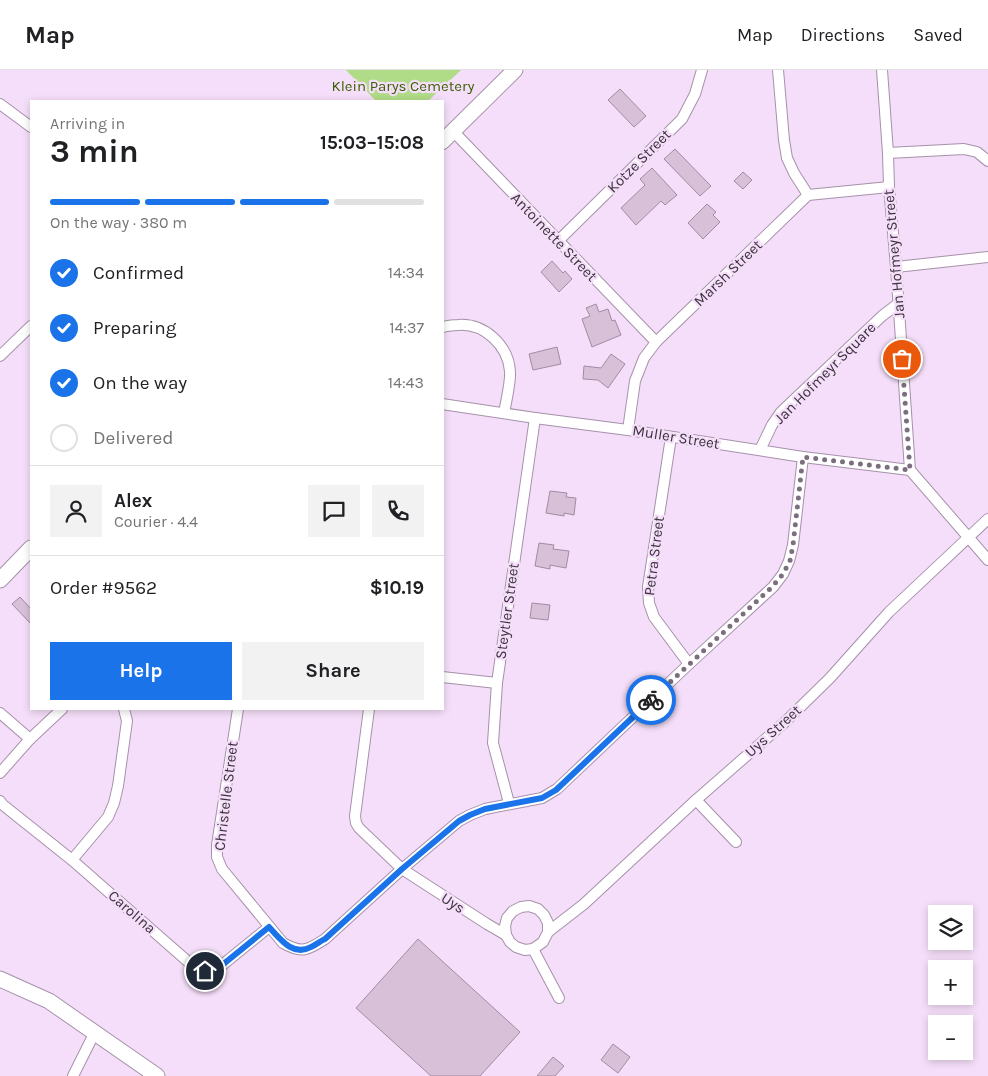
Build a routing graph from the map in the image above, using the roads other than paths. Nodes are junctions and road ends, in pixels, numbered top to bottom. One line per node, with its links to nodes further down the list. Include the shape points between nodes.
1 (515, 70): 7 (street)
2 (702, 70): 12 (street, Kotze Street, via 695,94 682,119)
3 (778, 70): 11 (street, via 787,158)
4 (882, 70): 8 (street, Jan Hofmeyr Street)
5 (0, 104): 6 (street)
6 (30, 126)
7 (448, 137): 12 (street, Antoinette Street)
8 (888, 153): 9 (street, via 964,149 977,152); 10 (street, Jan Hofmeyr Street)
9 (988, 161)
10 (889, 187): 11 (street); 14 (street, Jan Hofmeyr Street)
11 (808, 195): 18 (street, Marsh Street)
12 (558, 241): 18 (street, Antoinette Street)
13 (988, 257): 14 (street)
14 (896, 266): 15 (street, Jan Hofmeyr Street)
15 (899, 304): 25 (street, Jan Hofmeyr Square, via 882,316 782,412); 27 (street, Jan Hofmeyr Street)
16 (30, 327): 19 (street)
17 (444, 327): 21 (street, via 459,324 480,328 497,340 507,356 510,372)
18 (656, 342): 23 (street, Marsh Street, via 644,358 635,381)
19 (0, 356)
20 (444, 404): 21 (street, Muller Street)
21 (504, 413): 22 (street, Muller Street)
22 (535, 418): 23 (street, Muller Street); 35 (street, Steytler Street)
23 (628, 430): 24 (street, Muller Street)
24 (671, 437): 25 (street, Muller Street); 33 (street, Petra Street, via 648,588 649,604 654,617)
25 (760, 450): 26 (street, Muller Street)
26 (803, 457): 27 (street, Muller Street); 33 (street, Christelle Street, via 793,545 783,574)
27 (910, 470): 29 (street)
28 (988, 519): 29 (street, Uys Street)
29 (968, 538): 31 (street); 43 (street, Uys Street, via 889,612 785,722)
30 (30, 549): 32 (street)
31 (988, 560)
32 (0, 580)
33 (689, 664): 45 (street, Christelle Street, via 556,790 542,798)
34 (444, 677): 35 (street)
35 (497, 683): 45 (street, Steytler Street, via 493,743)
36 (61, 710): 41 (street)
37 (124, 710): 47 (street, via 127,721 114,803 108,817)
38 (238, 710): 49 (street, Christelle Street, via 217,857 222,869)
39 (369, 710): 48 (street, Uys, via 356,823)
40 (0, 713): 41 (street)
41 (30, 740): 42 (street)
42 (0, 773)
43 (696, 800): 46 (street); 50 (street, Uys Street, via 584,904)
44 (0, 801): 47 (street, Carolina)
45 (509, 803): 48 (street, Christelle Street, via 459,821)
46 (736, 842)
47 (72, 860): 49 (street, Carolina, via 194,966 205,971 221,966)
48 (402, 869): 49 (street, Christelle Street, via 311,948 293,949); 51 (street, Uys)
49 (269, 927)
50 (548, 932): 51 (street, via 544,915 530,906 513,911 507,918); 52 (street, via 543,942)
51 (506, 935): 52 (street, via 516,948)
52 (533, 949): 54 (street)
53 (0, 979): 55 (street, via 49,1001)
54 (559, 998)
55 (95, 1032): 56 (street); 57 (street)
56 (73, 1076)
57 (157, 1076)

